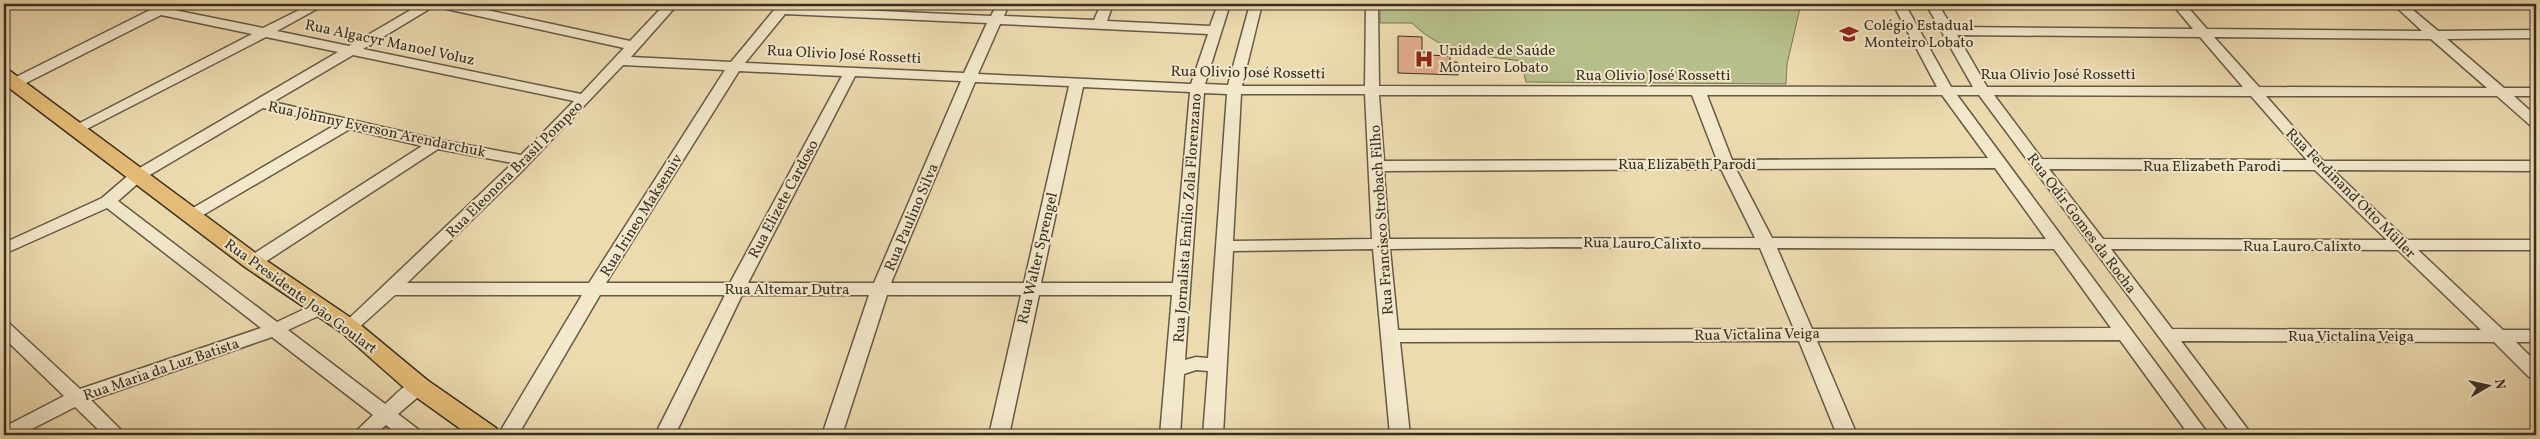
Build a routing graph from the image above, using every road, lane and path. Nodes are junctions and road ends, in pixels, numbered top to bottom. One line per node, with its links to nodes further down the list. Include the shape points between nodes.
1 (320, 4): 20 (street)
2 (430, 4): 25 (street)
3 (442, 4): 24 (street)
4 (672, 4): 24 (street, Rua Eleonora Brasil Pompeo)
5 (1003, 4): 16 (street, Rua Paulino Silva)
6 (1107, 4): 17 (street)
7 (1224, 4): 18 (street, Rua Jornalista Emílio Zola Florenzano)
8 (1256, 4): 33 (street)
9 (1372, 4): 34 (street, Rua Francisco Strobach Filho)
10 (1899, 4): 38 (street, Rua Odir Gomes da Rocha)
11 (1932, 4): 19 (street, Rua Odir Gomes da Rocha)
12 (2178, 4): 21 (street, Rua Ferdinand Otto Müller)
13 (2399, 4): 23 (street)
14 (783, 7): 15 (street); 27 (street, Rua Irineo Maksemiv)
15 (890, 9): 16 (street)
16 (996, 21): 17 (street); 29 (street, Rua Paulino Silva)
17 (1099, 25): 18 (street)
18 (1216, 30): 32 (street, Rua Jornalista Emílio Zola Florenzano)
19 (1948, 31): 21 (street); 35 (street, Rua Odir Gomes da Rocha)
20 (265, 32): 25 (street, Rua Algacyr Manoel Voluz); 30 (street, Rua Algacyr Manoel Voluz, via 159,10); 45 (street)
21 (2206, 33): 23 (street); 36 (street, Rua Ferdinand Otto Müller)
22 (2536, 34): 23 (street)
23 (2434, 35): 39 (street)
24 (633, 46): 26 (street, Rua Eleonora Brasil Pompeo)
25 (348, 51): 41 (street, Rua Algacyr Manoel Voluz); 42 (street)
26 (620, 61): 27 (street, Rua Olivio José Rossetti); 41 (street, Rua Eleonora Brasil Pompeo)
27 (735, 66): 28 (street, Rua Olivio José Rossetti); 67 (street, Rua Irineo Maksemiv)
28 (850, 71): 29 (street, Rua Olivio José Rossetti); 68 (street, Rua Elizete Cardoso)
29 (970, 76): 31 (street, Rua Olivio José Rossetti); 69 (street, Rua Paulino Silva)
30 (9, 79): 45 (main road, Rua Presidente João Goulart)
31 (1077, 82): 32 (street, Rua Olivio José Rossetti); 70 (street, Rua Walter Sprengel)
32 (1197, 88): 33 (street, Rua Olivio José Rossetti); 71 (street, Rua Jornalista Emílio Zola Florenzano)
33 (1234, 90): 34 (street, Rua Olivio José Rossetti); 61 (street)
34 (1372, 90): 37 (street, Rua Olivio José Rossetti); 51 (street, Rua Francisco Strobach Filho)
35 (1982, 90): 36 (street, Rua Olivio José Rossetti); 38 (street, Rua Olivio José Rossetti); 50 (street, Rua Odir Gomes da Rocha)
36 (2253, 90): 39 (street, Rua Olivio José Rossetti); 52 (street, Rua Ferdinand Otto Müller)
37 (1698, 91): 38 (street, Rua Olivio José Rossetti); 49 (street)
38 (1947, 92): 48 (street, Rua Odir Gomes da Rocha)
39 (2498, 92): 40 (street, Rua Olivio José Rossetti); 43 (street)
40 (2536, 92)
41 (585, 99): 47 (street, Rua Eleonora Brasil Pompeo)
42 (259, 103): 44 (street, Rua Johnny Everson Arendarchuk); 54 (street)
43 (2536, 123)
44 (348, 124): 46 (street, Rua Johnny Everson Arendarchuk); 56 (street)
45 (76, 130): 54 (main road, Rua Presidente João Goulart)
46 (435, 144): 47 (street, Rua Johnny Everson Arendarchuk); 65 (street)
47 (524, 160): 66 (street, Rua Eleonora Brasil Pompeo)
48 (1999, 163): 49 (street, Rua Elizabeth Parodi); 58 (street, Rua Odir Gomes da Rocha)
49 (1726, 164): 51 (street, Rua Elizabeth Parodi); 57 (street)
50 (2038, 164): 52 (street, Rua Elizabeth Parodi); 59 (street, Rua Odir Gomes da Rocha)
51 (1376, 166): 62 (street, Rua Francisco Strobach Filho)
52 (2320, 166): 53 (street, Rua Elizabeth Parodi); 63 (street, Rua Ferdinand Otto Müller)
53 (2536, 166)
54 (137, 176): 55 (street); 56 (main road, Rua Presidente João Goulart)
55 (108, 201): 64 (street); 74 (street)
56 (192, 215): 65 (main road, Rua Presidente João Goulart)
57 (1767, 244): 58 (street, Rua Lauro Calixto); 62 (street, Rua Lauro Calixto, via 1555,242); 76 (street)
58 (2059, 244): 77 (street, Rua Odir Gomes da Rocha)
59 (2098, 244): 63 (street, Rua Lauro Calixto); 78 (street, Rua Odir Gomes da Rocha)
60 (2536, 245): 63 (street, Rua Lauro Calixto)
61 (1224, 246): 62 (street, Rua Lauro Calixto); 82 (street)
62 (1381, 246): 79 (street, Rua Francisco Strobach Filho)
63 (2403, 246): 80 (street, Rua Ferdinand Otto Müller)
64 (4, 249)
65 (253, 262): 72 (main road, Rua Presidente João Goulart)
66 (392, 288): 67 (street, Rua Altemar Dutra); 73 (street, Rua Eleonora Brasil Pompeo)
67 (595, 288): 68 (street, Rua Altemar Dutra); 93 (street, Rua Irineo Maksemiv)
68 (736, 289): 69 (street, Rua Altemar Dutra); 94 (street, Rua Elizete Cardoso)
69 (880, 290): 70 (street, Rua Altemar Dutra); 95 (street, Rua Paulino Silva)
70 (1030, 290): 71 (street, Rua Altemar Dutra); 96 (street, Rua Walter Sprengel)
71 (1182, 290): 83 (street, Rua Jornalista Emílio Zola Florenzano)
72 (321, 308): 73 (main road, Rua Presidente João Goulart); 74 (street, Rua Maria da Luz Batista)
73 (348, 327): 85 (main road, Rua Presidente João Goulart)
74 (276, 329): 86 (street, Rua Maria da Luz Batista); 87 (street)
75 (5, 332): 86 (street)
76 (1804, 333): 77 (street, Rua Victalina Veiga); 79 (street, Rua Victalina Veiga); 100 (street)
77 (2124, 334): 101 (street, Rua Odir Gomes da Rocha)
78 (2166, 335): 80 (street, Rua Victalina Veiga); 102 (street, Rua Odir Gomes da Rocha)
79 (1390, 336): 99 (street, Rua Francisco Strobach Filho)
80 (2498, 336): 81 (street, Rua Victalina Veiga); 84 (street, Rua Ferdinand Otto Müller)
81 (2536, 336)
82 (1217, 368): 83 (street, via 1198,362); 98 (street)
83 (1176, 370): 97 (street, Rua Jornalista Emílio Zola Florenzano)
84 (2536, 372)
85 (418, 386): 87 (street); 92 (main road, Rua Presidente João Goulart)
86 (78, 397): 88 (street, Rua Maria da Luz Batista); 89 (street)
87 (386, 415): 90 (street); 91 (street)
88 (4, 435)
89 (116, 435)
90 (362, 435)
91 (412, 435)
92 (487, 435)
93 (508, 435)
94 (665, 435)
95 (832, 435)
96 (999, 435)
97 (1170, 435)
98 (1213, 435)
99 (1400, 435)
100 (1847, 435)
101 (2199, 435)
102 (2242, 435)

